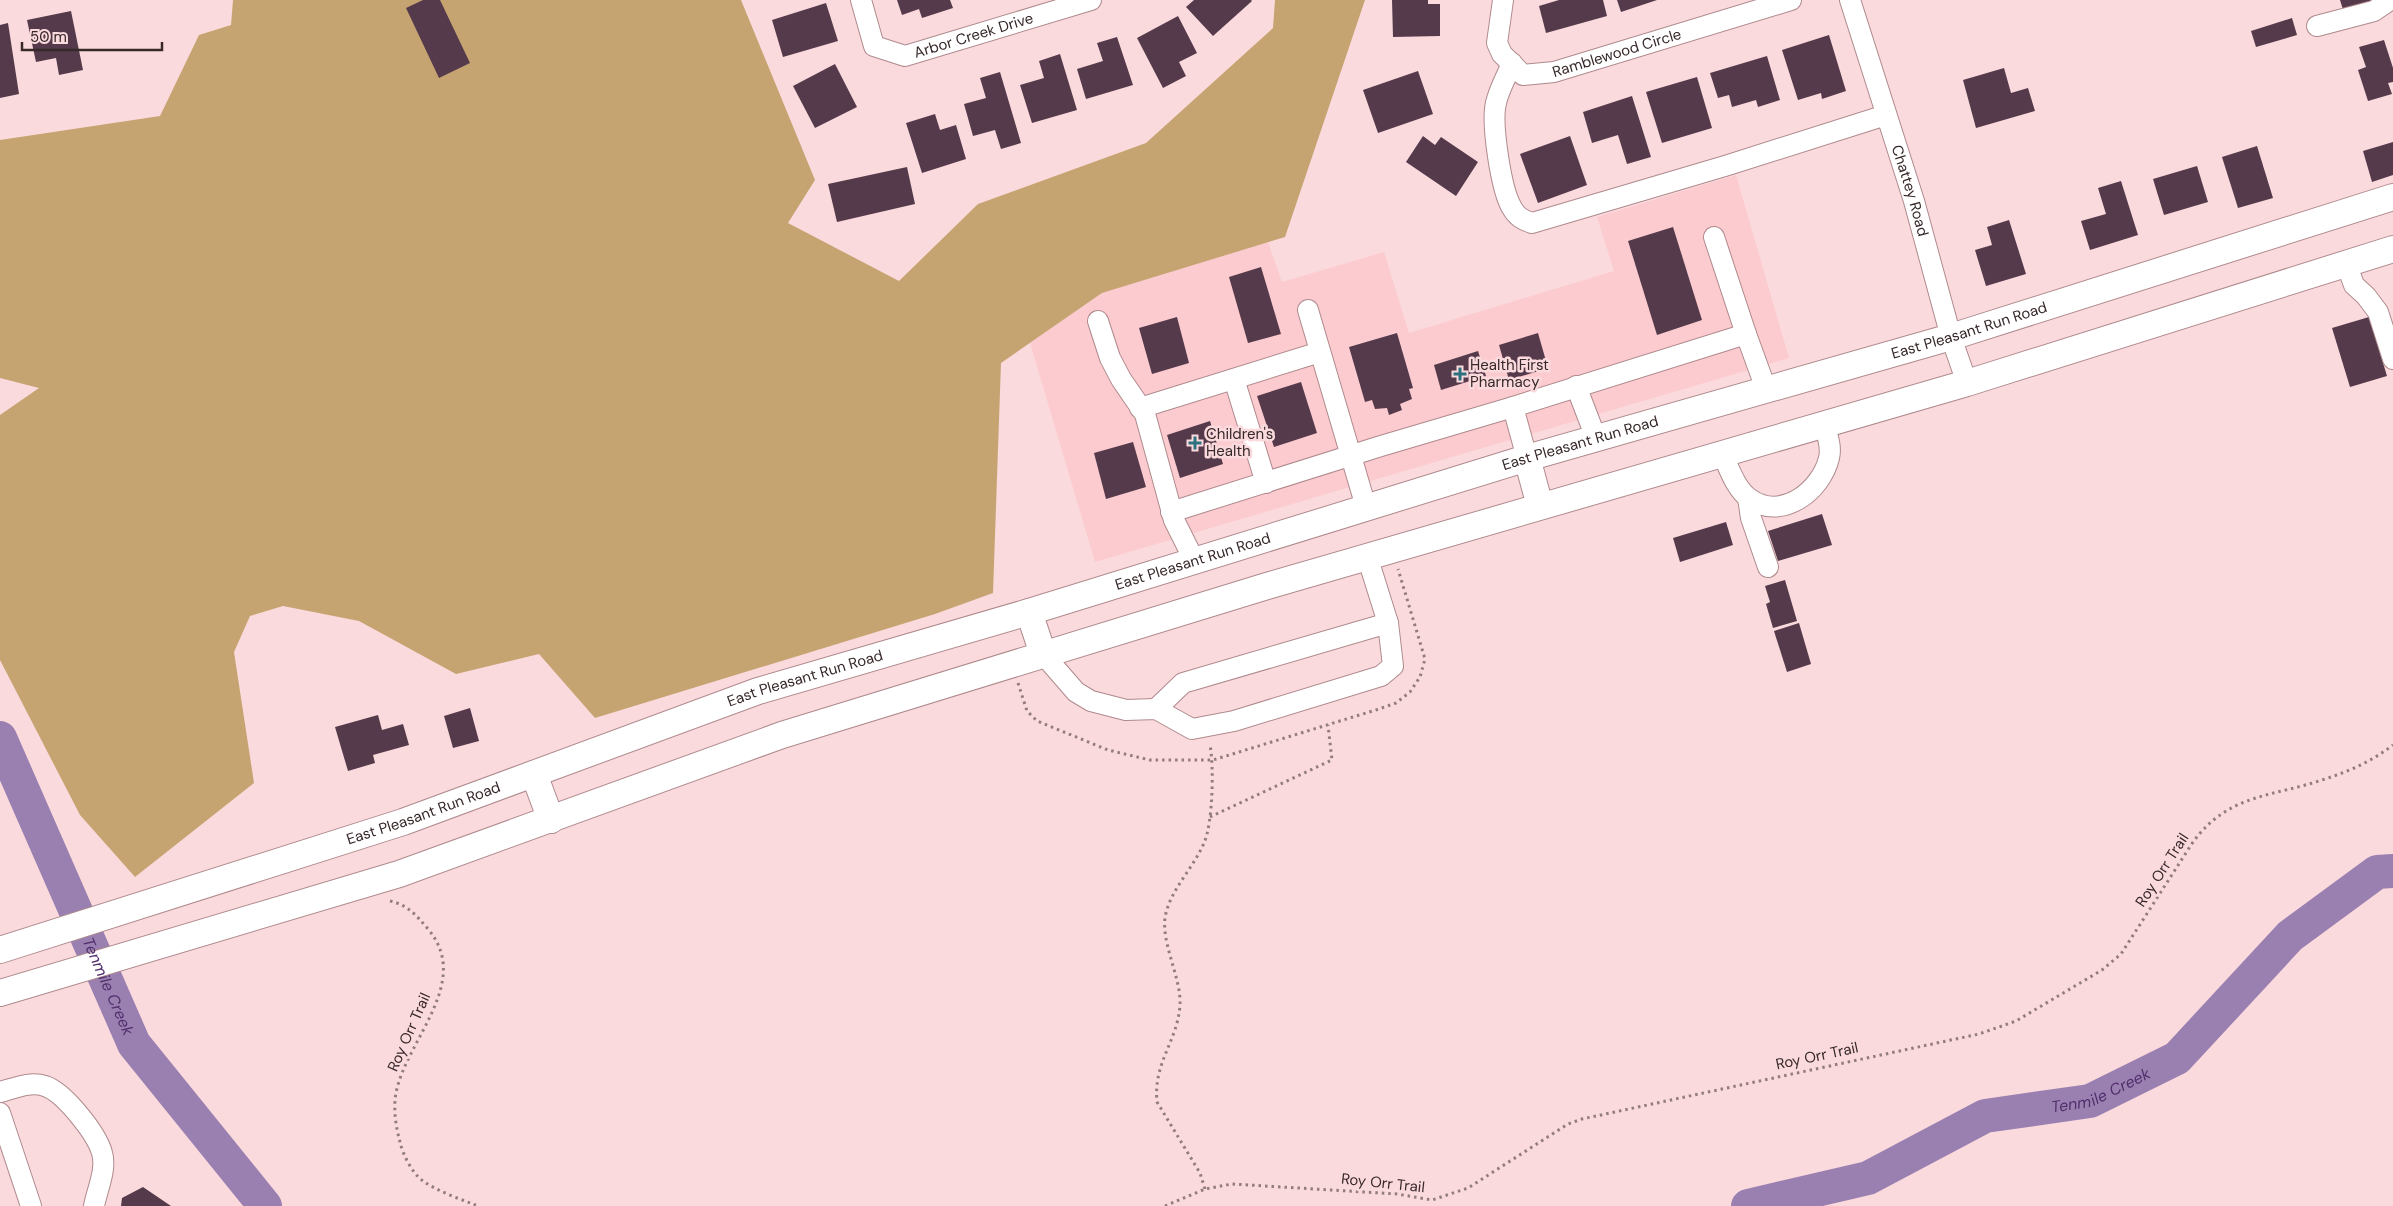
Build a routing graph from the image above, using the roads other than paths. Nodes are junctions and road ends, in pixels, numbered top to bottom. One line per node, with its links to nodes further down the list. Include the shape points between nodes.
1 (861, 0): 2 (street, Arbor Creek Drive, via 874,46 905,56)
2 (1091, 0)
3 (1504, 0): 8 (street, Ramblewood Circle, via 1497,43 1502,54)
4 (1791, 0): 8 (street, Ramblewood Circle, via 1554,72 1522,75)
5 (1850, 0): 9 (street, Chattey Road)
6 (2390, 0): 7 (street, via 2374,11)
7 (2317, 26)
8 (1512, 63): 9 (street, via 1496,103 1495,130 1503,183 1512,208 1521,220 1532,223 1734,164)
9 (1886, 115): 17 (street, Chattey Road, via 1914,201)
10 (2393, 197): 17 (main road, East Pleasant Run Road)
11 (1714, 237): 16 (street)
12 (2393, 249): 13 (main road)
13 (2346, 264): 19 (street, via 2354,285 2378,312); 21 (main road)
14 (1308, 310): 18 (street)
15 (1098, 321): 25 (street, via 1110,358)
16 (1746, 334): 22 (street); 23 (street)
17 (1951, 337): 21 (street, Chattey Road); 23 (main road, East Pleasant Run Road)
18 (1320, 352): 20 (street); 29 (street)
19 (2393, 359)
20 (1234, 379): 25 (street); 31 (street)
21 (1967, 383): 26 (main road)
22 (1576, 386): 24 (street); 27 (street)
23 (1766, 389): 27 (main road, East Pleasant Run Road)
24 (1513, 407): 29 (street); 30 (street)
25 (1140, 408): 35 (street)
26 (1824, 424): 28 (main road); 32 (street, via 1830,447 1829,459 1807,493 1784,506 1763,506)
27 (1596, 438): 30 (main road, East Pleasant Run Road)
28 (1722, 453): 32 (street); 33 (main road)
29 (1351, 456): 31 (street); 34 (street)
30 (1527, 458): 33 (main road); 34 (main road, East Pleasant Run Road)
31 (1266, 483): 35 (street)
32 (1748, 498): 38 (street, via 1751,518)
33 (1540, 506): 36 (main road)
34 (1366, 507): 37 (main road, East Pleasant Run Road)
35 (1171, 512): 37 (street)
36 (1367, 556): 40 (street); 41 (main road)
37 (1194, 560): 39 (main road, East Pleasant Run Road)
38 (1768, 567)
39 (1030, 612): 41 (main road); 43 (main road, East Pleasant Run Road, via 758,692)
40 (1388, 623): 42 (street, via 1183,683); 42 (street, via 1393,666 1381,676 1207,727 1192,729)
41 (1043, 654): 42 (street, via 1076,692 1091,701 1126,710); 44 (main road, via 782,735)
42 (1156, 709)
43 (534, 774): 44 (main road); 45 (main road, East Pleasant Run Road, via 403,822)
44 (551, 820): 46 (main road, via 399,874)
45 (4, 949)
46 (11, 990)
47 (0, 1092): 50 (street, via 28,1084 46,1086 63,1097 87,1127 102,1153 103,1169)
48 (0, 1113): 49 (street)
49 (31, 1206)
50 (94, 1206)

